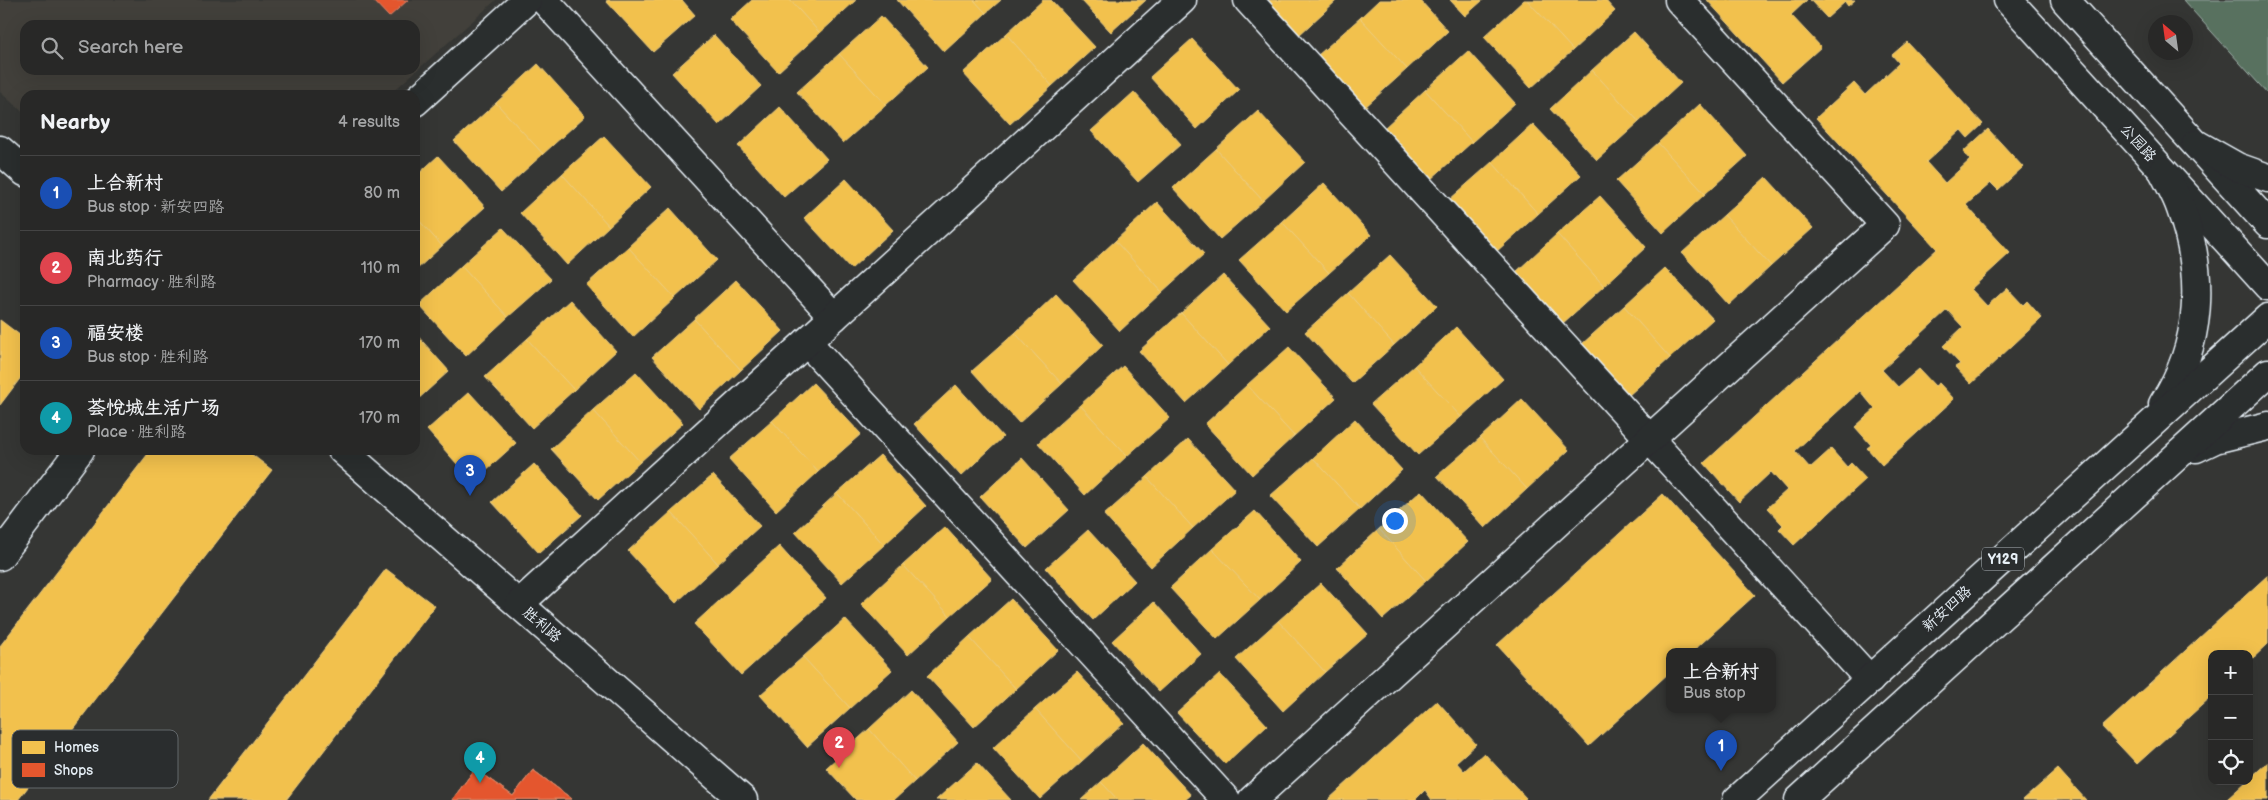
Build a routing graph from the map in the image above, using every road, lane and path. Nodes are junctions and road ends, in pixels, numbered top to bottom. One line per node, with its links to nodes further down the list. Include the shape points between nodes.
1 (527, 0): 8 (street)
2 (544, 0): 16 (street)
3 (1182, 0): 16 (street)
4 (1248, 0): 22 (street)
5 (1679, 0): 22 (street, via 1884,225)
6 (2008, 0): 12 (street, 公园路)
7 (2065, 0): 9 (street)
8 (420, 97)
9 (2196, 144): 13 (street, via 2237,167); 14 (street)
10 (0, 150): 11 (street)
11 (20, 168)
12 (2163, 171): 15 (street, 公园路); 21 (street, via 2181,209 2193,254 2198,302 2190,345 2176,380)
13 (2268, 178)
14 (2268, 224)
15 (2268, 286)
16 (834, 317): 18 (street)
17 (2268, 318): 21 (street, 新安四路 / Y129)
18 (807, 342): 27 (street); 30 (street)
19 (2268, 373): 25 (street, Y129)
20 (2268, 426): 25 (street, via 2214,439)
21 (2147, 428): 28 (street, 新安四路 / Y129)
22 (1650, 439): 28 (street); 31 (street)
23 (76, 455): 26 (street)
24 (348, 455): 27 (street, 胜利路)
25 (2174, 459): 33 (street, Y129)
26 (0, 556)
27 (519, 604): 29 (street, 胜利路)
28 (1870, 680): 32 (street, 新安四路 / Y129)
29 (742, 800)
30 (1226, 800)
31 (1252, 800)
32 (1737, 800)
33 (1799, 800)

